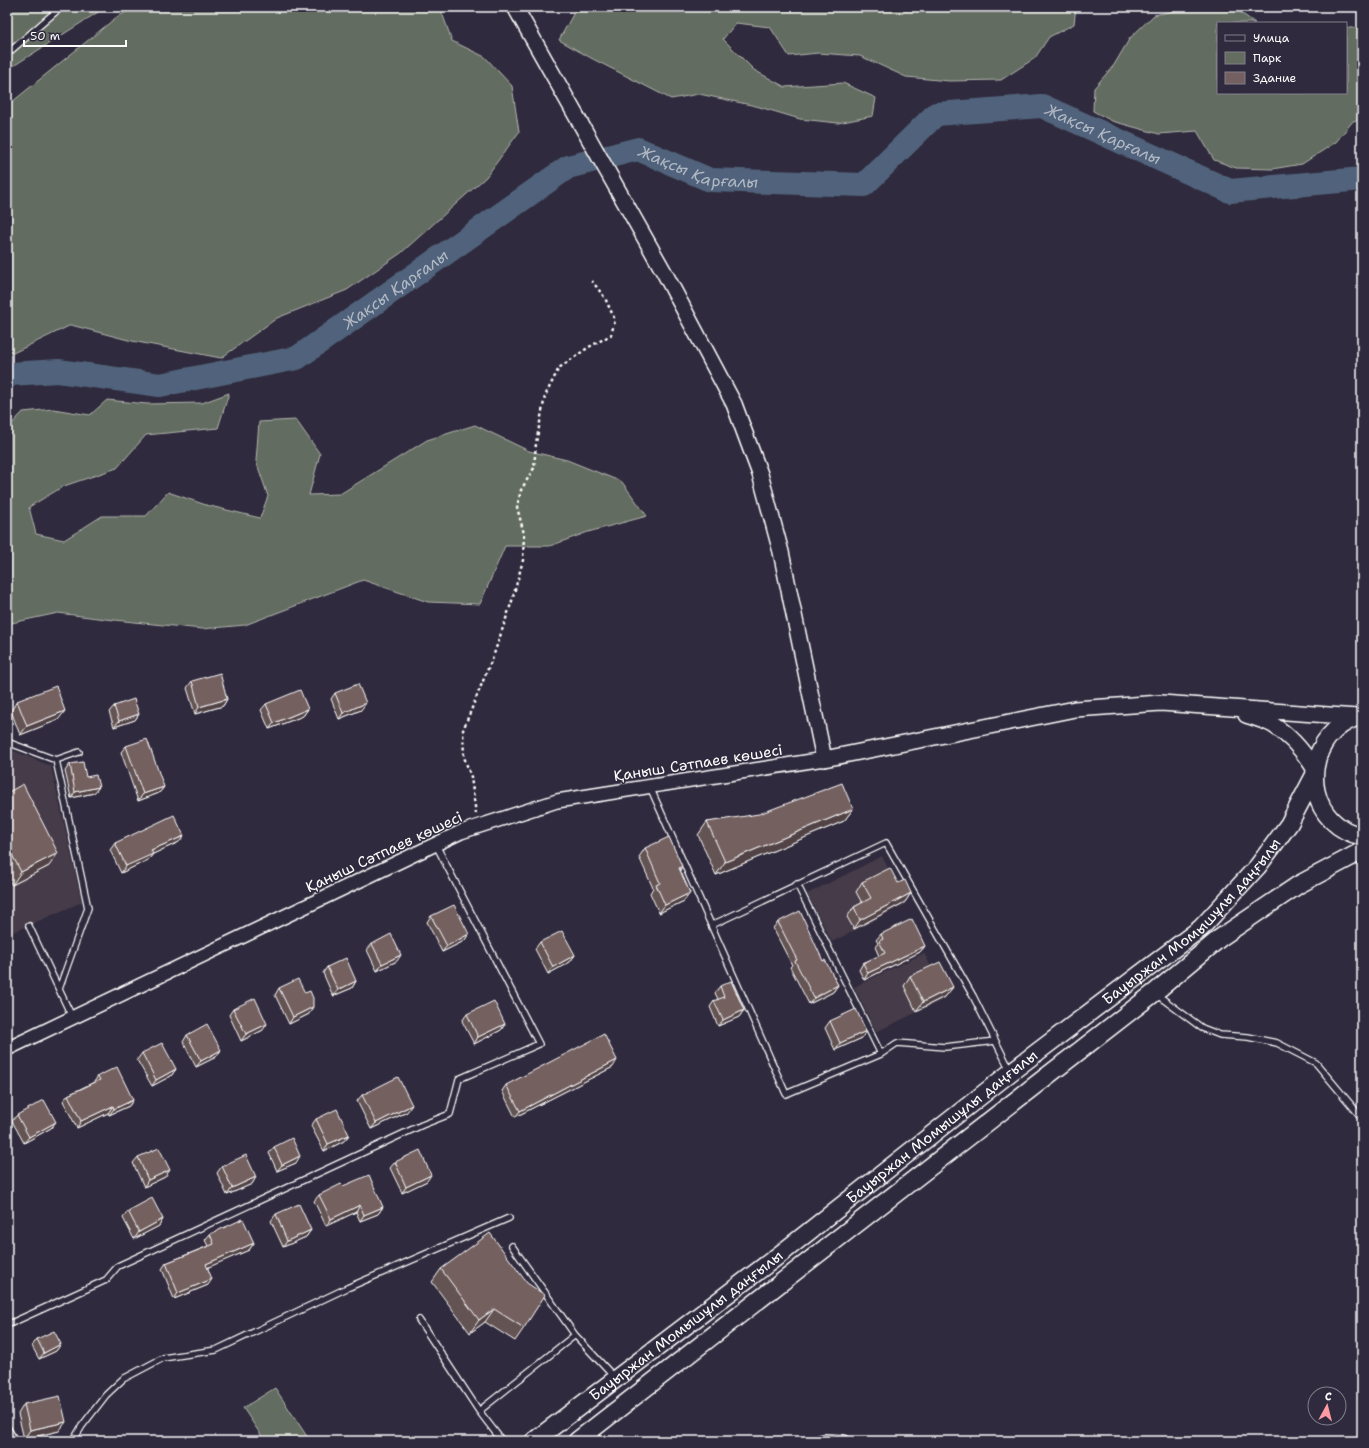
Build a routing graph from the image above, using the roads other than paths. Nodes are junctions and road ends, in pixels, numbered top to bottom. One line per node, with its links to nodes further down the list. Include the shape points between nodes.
1 (60, 7): 3 (lane)
2 (515, 7): 8 (main road, via 664,272 734,404 760,474 781,552)
3 (7, 54)
4 (1232, 709): 5 (main road); 8 (main road, via 1160,703 1075,709); 10 (main road, via 1272,725 1291,739 1304,752)
5 (1359, 717): 10 (main road, Бауыржан Момышұлы даңғылы, via 1341,725 1328,737 1319,751)
6 (7, 742): 9 (lane)
7 (79, 752): 9 (lane)
8 (824, 759): 11 (street, Қаныш Сәтпаев көшесі)
9 (56, 760): 18 (lane, via 88,908)
10 (1314, 773): 12 (main road, via 1317,796 1326,813 1339,827); 24 (main road, Бауыржан Момышұлы даңғылы, via 1289,824 1258,866 1200,928)
11 (650, 787): 13 (street, Қаныш Сәтпаев көшесі, via 558,801 477,826); 16 (lane)
12 (1362, 836)
13 (435, 844): 20 (street, Қаныш Сәтпаев көшесі); 29 (lane, via 539,1044 459,1079 450,1114 414,1128 118,1266 106,1280)
14 (1362, 851): 19 (main road, Бауыржан Момышұлы даңғылы, via 1298,885 1220,938)
15 (797, 884): 16 (lane); 21 (lane, via 886,842); 23 (lane)
16 (712, 925): 23 (lane, via 786,1094)
17 (29, 926): 18 (lane)
18 (59, 989): 20 (lane)
19 (1154, 993): 25 (lane, via 1202,1028 1220,1035 1277,1043 1316,1062); 32 (main road, Бауыржан Момышұлы даңғылы)
20 (72, 1018): 22 (street, Қаныш Сәтпаев көшесі)
21 (995, 1040): 23 (lane, via 945,1047 897,1043); 24 (lane)
22 (7, 1049)
23 (881, 1054)
24 (1011, 1072): 31 (main road, Бауыржан Момышұлы даңғылы)
25 (1362, 1118)
26 (509, 1218): 37 (lane, via 347,1288 216,1350 163,1358 123,1378 106,1395)
27 (512, 1246): 30 (lane)
28 (418, 1320): 34 (lane)
29 (7, 1325)
30 (575, 1335): 33 (lane); 34 (lane)
31 (659, 1346): 32 (main road); 33 (main road, Бауыржан Момышұлы даңғылы)
32 (674, 1366): 40 (main road, Бауыржан Момышұлы даңғылы)
33 (615, 1378): 39 (main road, Бауыржан Момышұлы даңғылы)
34 (479, 1411): 38 (lane)
35 (7, 1427): 36 (lane)
36 (15, 1441)
37 (72, 1441)
38 (502, 1441)
39 (534, 1441)
40 (577, 1441)
41 (820, 1441): 42 (street)
42 (844, 1441)

